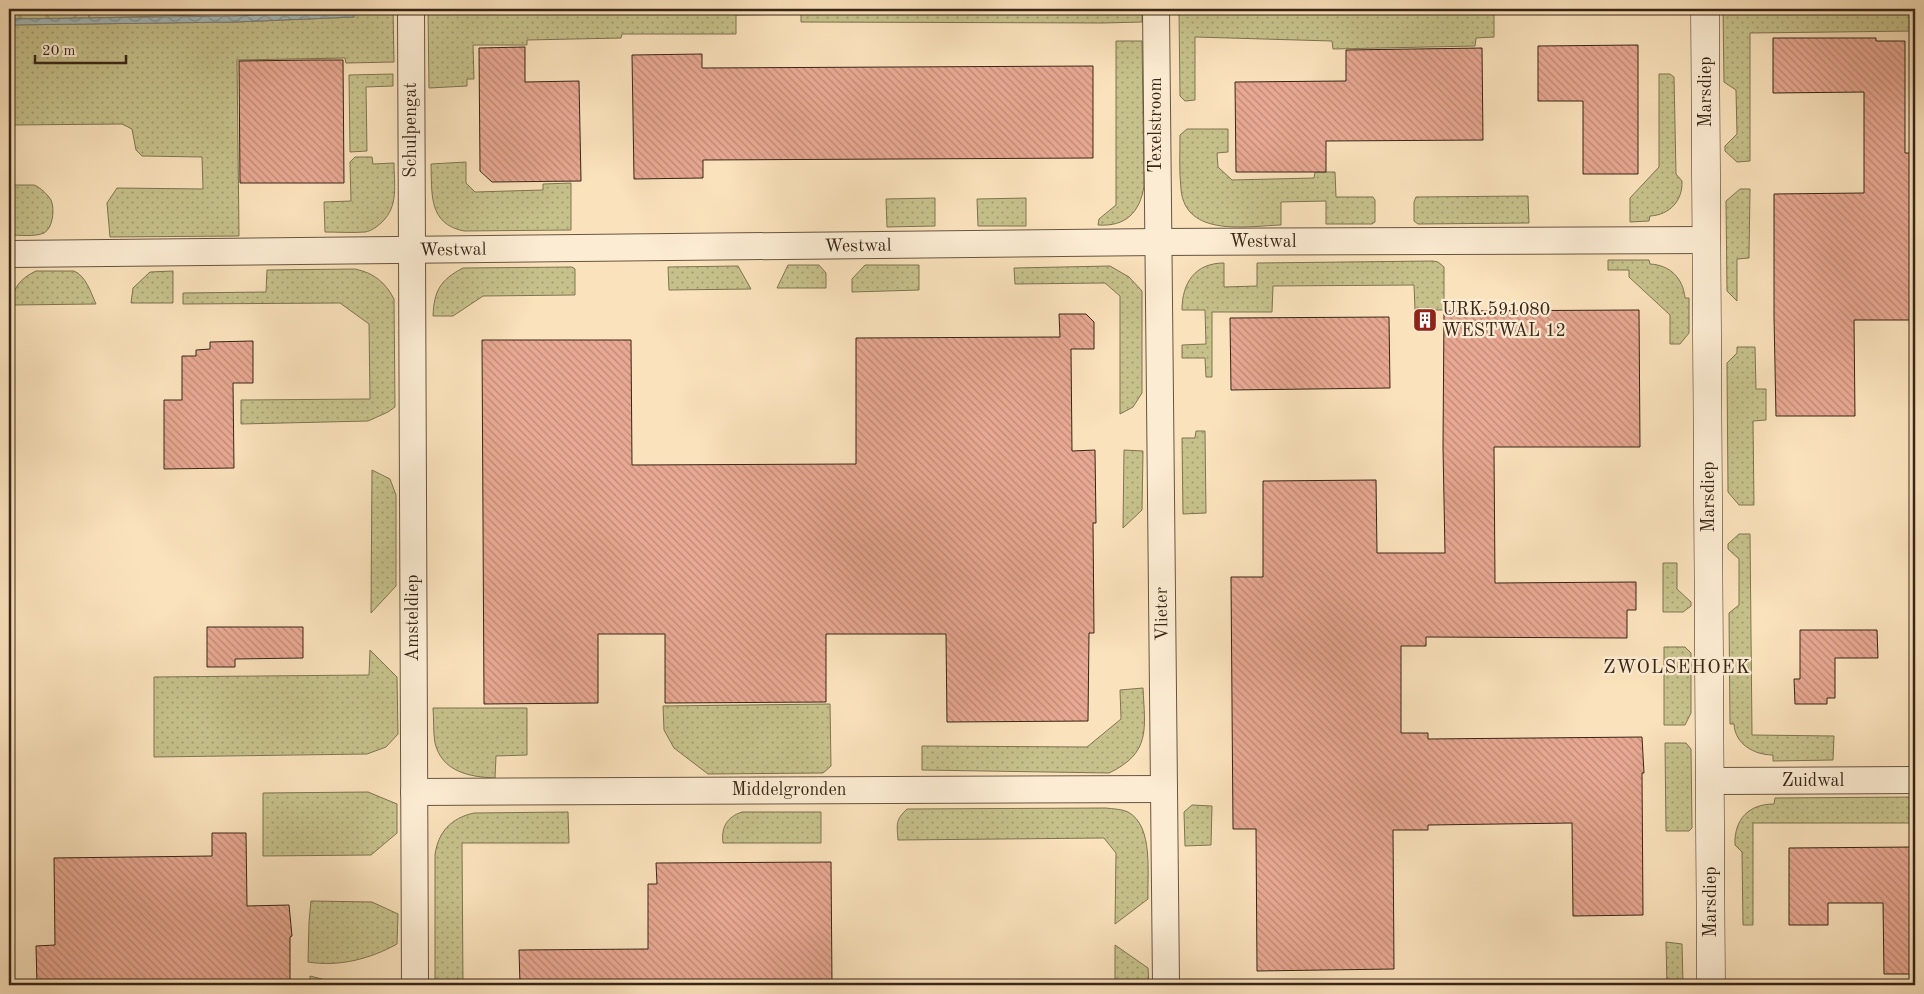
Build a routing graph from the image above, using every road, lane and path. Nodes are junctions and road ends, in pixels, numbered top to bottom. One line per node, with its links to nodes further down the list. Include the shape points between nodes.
1 (411, 9): 6 (street, Schulpengat)
2 (1156, 9): 5 (street, Texelstroom)
3 (1705, 9): 4 (street, Marsdiep)
4 (1707, 240): 5 (street, Westwal); 9 (street, Marsdiep)
5 (1157, 242): 6 (street, Westwal); 10 (street, Vlieter)
6 (411, 251): 7 (street, Westwal); 11 (street, Amsteldiep)
7 (9, 254)
8 (1915, 780): 9 (street, Zuidwal)
9 (1710, 781): 14 (street, Marsdiep)
10 (1164, 788): 11 (street, Middelgronden); 13 (street, Vlieter)
11 (414, 792): 12 (street, Amsteldiep)
12 (415, 985)
13 (1166, 985)
14 (1711, 985)

